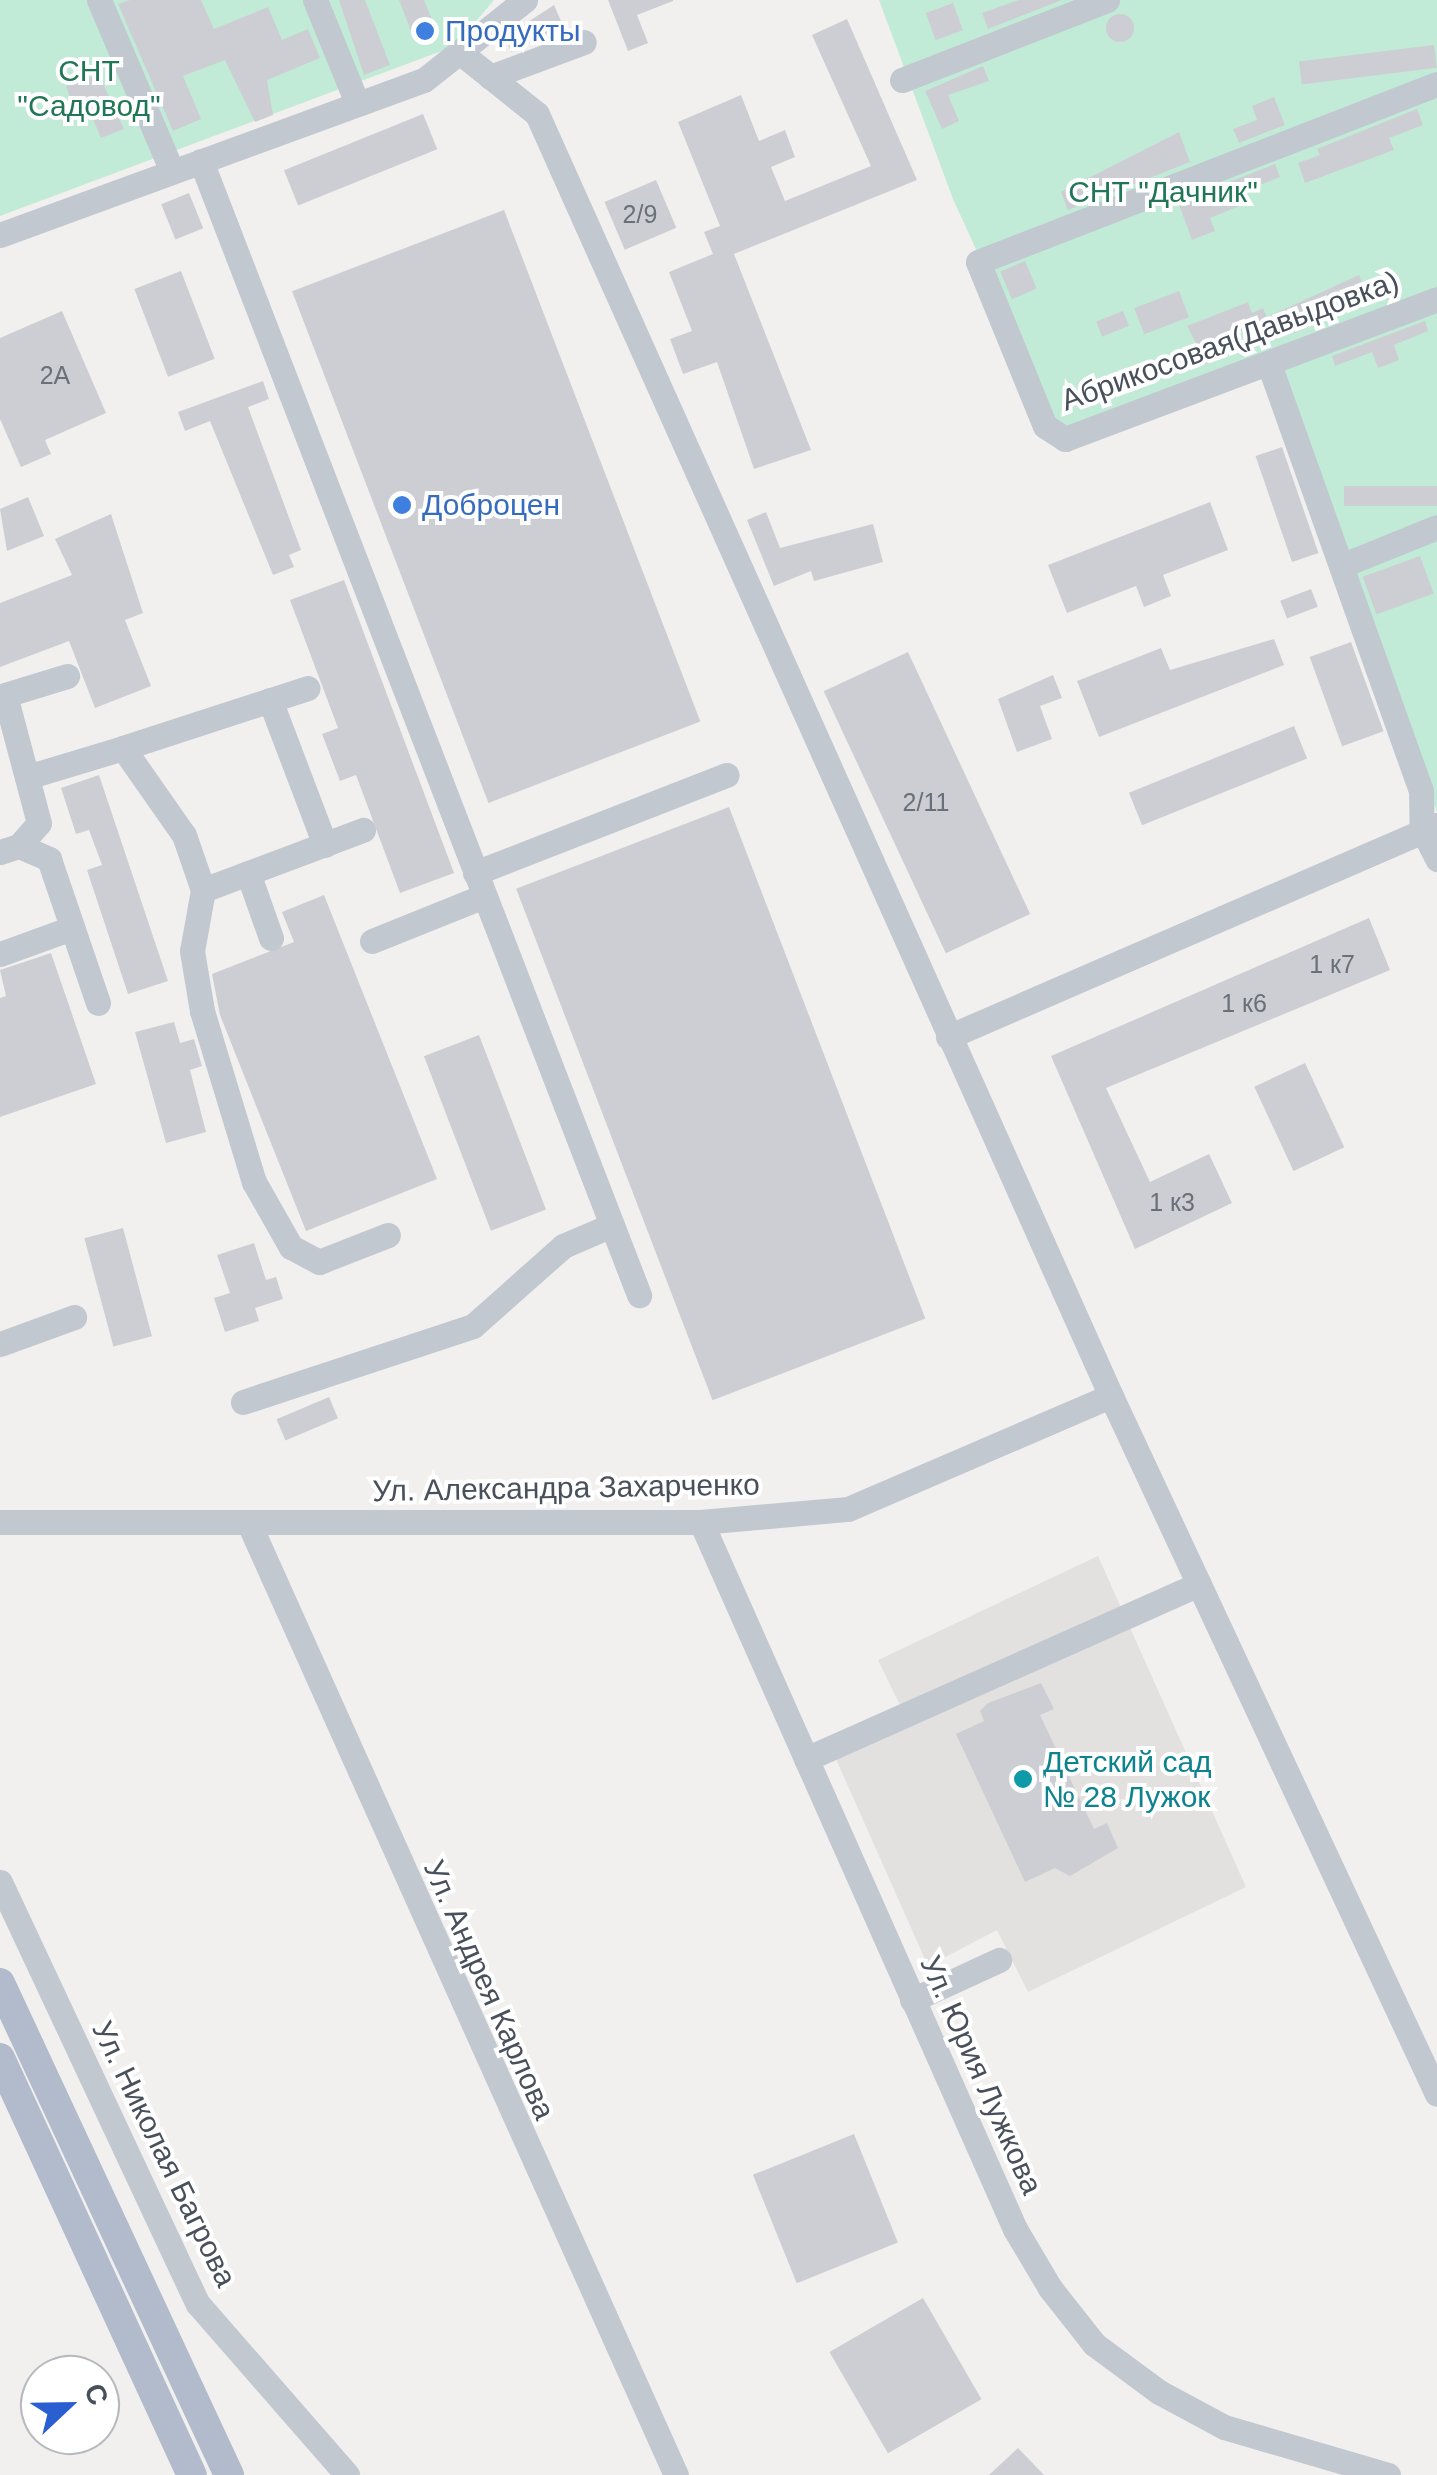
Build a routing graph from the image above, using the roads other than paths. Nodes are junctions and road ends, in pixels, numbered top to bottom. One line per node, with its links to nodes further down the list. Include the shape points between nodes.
1 (100, 0): 12 (street)
2 (315, 0): 10 (street)
3 (525, 0): 6 (street)
4 (1108, 0): 8 (street)
5 (584, 42): 7 (street)
6 (462, 54): 7 (street); 10 (street, via 424,80)
7 (490, 77): 39 (street, via 537,114)
8 (902, 80)
9 (1437, 84): 15 (street, Абрикосовая(Давыдовка), via 978,262 1045,426 1065,440)
10 (356, 103): 11 (street)
11 (201, 160): 12 (street); 32 (street)
12 (172, 171): 13 (street)
13 (0, 234)
14 (1437, 299): 15 (street, Абрикосовая(Давыдовка))
15 (1269, 364): 17 (street)
16 (1437, 528): 17 (street)
17 (1344, 565): 25 (street)
18 (67, 676): 23 (street, via 5,694)
19 (308, 688): 20 (street)
20 (270, 700): 21 (street); 27 (street)
21 (123, 748): 23 (street); 33 (street, via 184,835)
22 (727, 775): 32 (street)
23 (27, 778): 24 (street)
24 (39, 822): 28 (street); 30 (street)
25 (1429, 827): 29 (street); 39 (street)
26 (363, 830): 27 (street)
27 (325, 844): 31 (street)
28 (10, 849): 30 (street)
29 (1437, 858)
30 (49, 859): 34 (street)
31 (248, 874): 33 (street); 35 (street)
32 (479, 884): 36 (street); 40 (street)
33 (203, 890): 41 (street, via 192,951 202,1012 254,1182 292,1247 319,1262)
34 (72, 928): 37 (street); 38 (street)
35 (271, 938)
36 (372, 941)
37 (0, 954)
38 (98, 1002)
39 (948, 1037): 45 (street)
40 (612, 1225): 42 (street); 46 (street, via 563,1246 473,1326)
41 (388, 1235)
42 (639, 1295)
43 (74, 1317): 44 (street)
44 (0, 1344)
45 (1111, 1396): 48 (street, Ул. Александра Захарченко, via 848,1509); 50 (street)
46 (243, 1402)
47 (0, 1522): 49 (street, Ул. Александра Захарченко)
48 (701, 1522): 49 (street, Ул. Александра Захарченко); 51 (street, Ул. Юрия Лужкова)
49 (250, 1528): 61 (street, Ул. Андрея Карлова)
50 (1199, 1584): 51 (street); 57 (street)
51 (806, 1759): 55 (street, Ул. Юрия Лужкова)
52 (0, 1882): 60 (street, Ул. Николая Багрова, via 198,2304)
53 (999, 1960): 55 (street)
54 (0, 1983): 59 (main road)
55 (912, 2000): 62 (street, Ул. Юрия Лужкова, via 1015,2229 1094,2344 1224,2427)
56 (0, 2058): 58 (main road)
57 (1437, 2094)
58 (192, 2475)
59 (230, 2475)
60 (346, 2475)
61 (676, 2475)
62 (1388, 2475)

